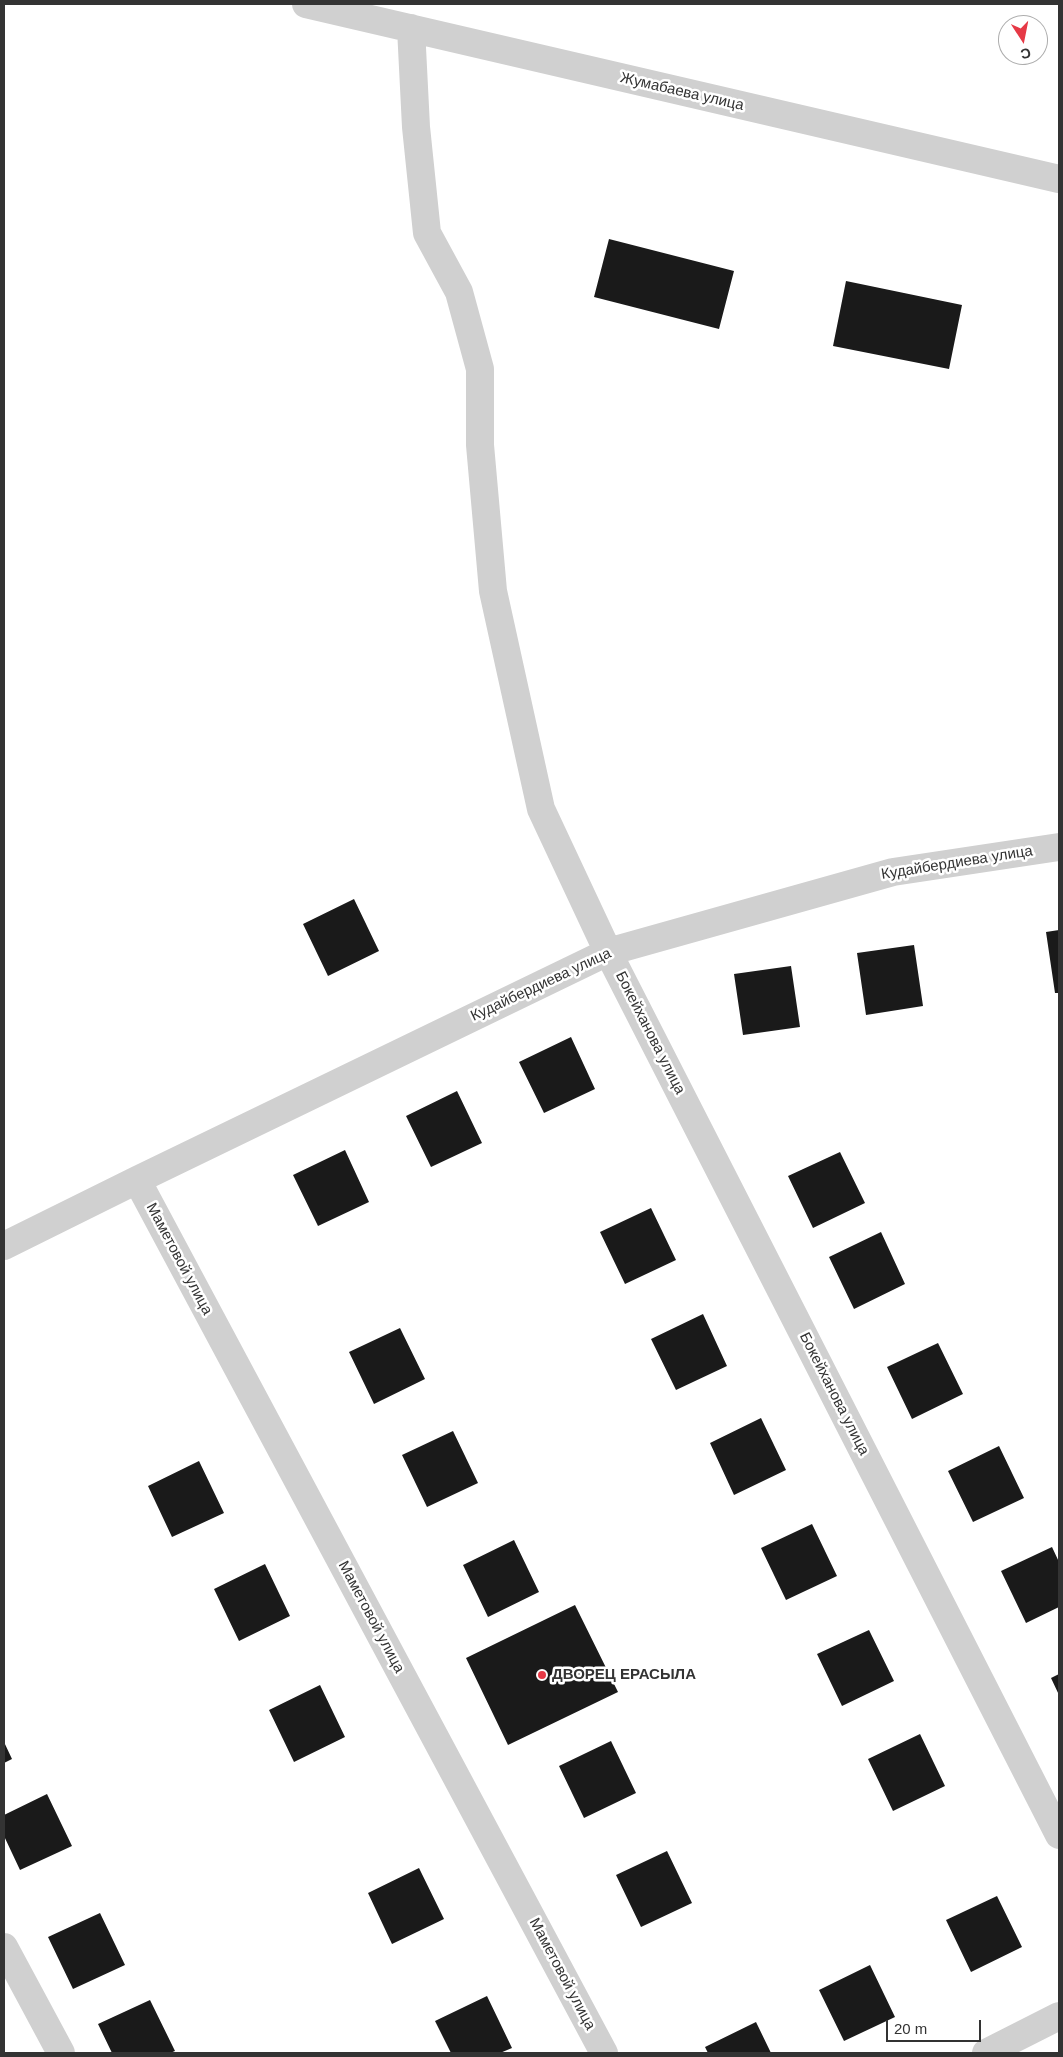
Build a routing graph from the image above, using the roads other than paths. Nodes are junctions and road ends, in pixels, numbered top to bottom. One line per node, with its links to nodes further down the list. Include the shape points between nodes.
1 (306, 4): 2 (street, Жумабаева улица)
2 (411, 28): 3 (street, Жумабаева улица); 5 (street, Бокейханова улица, via 416,127 428,233 459,292 480,369 480,445 495,600 541,809)
3 (1059, 179)
4 (1059, 847): 5 (street, Кудайбердиева улица, via 893,872)
5 (608, 952): 6 (street, Кудайбердиева улица); 8 (street, Бокейханова улица)
6 (137, 1180): 7 (street, Кудайбердиева улица); 12 (street, Маметовой улица)
7 (4, 1246)
8 (1059, 1836)
9 (4, 1947): 11 (street)
10 (1059, 2016): 13 (street)
11 (61, 2053)
12 (604, 2053)
13 (986, 2053)

